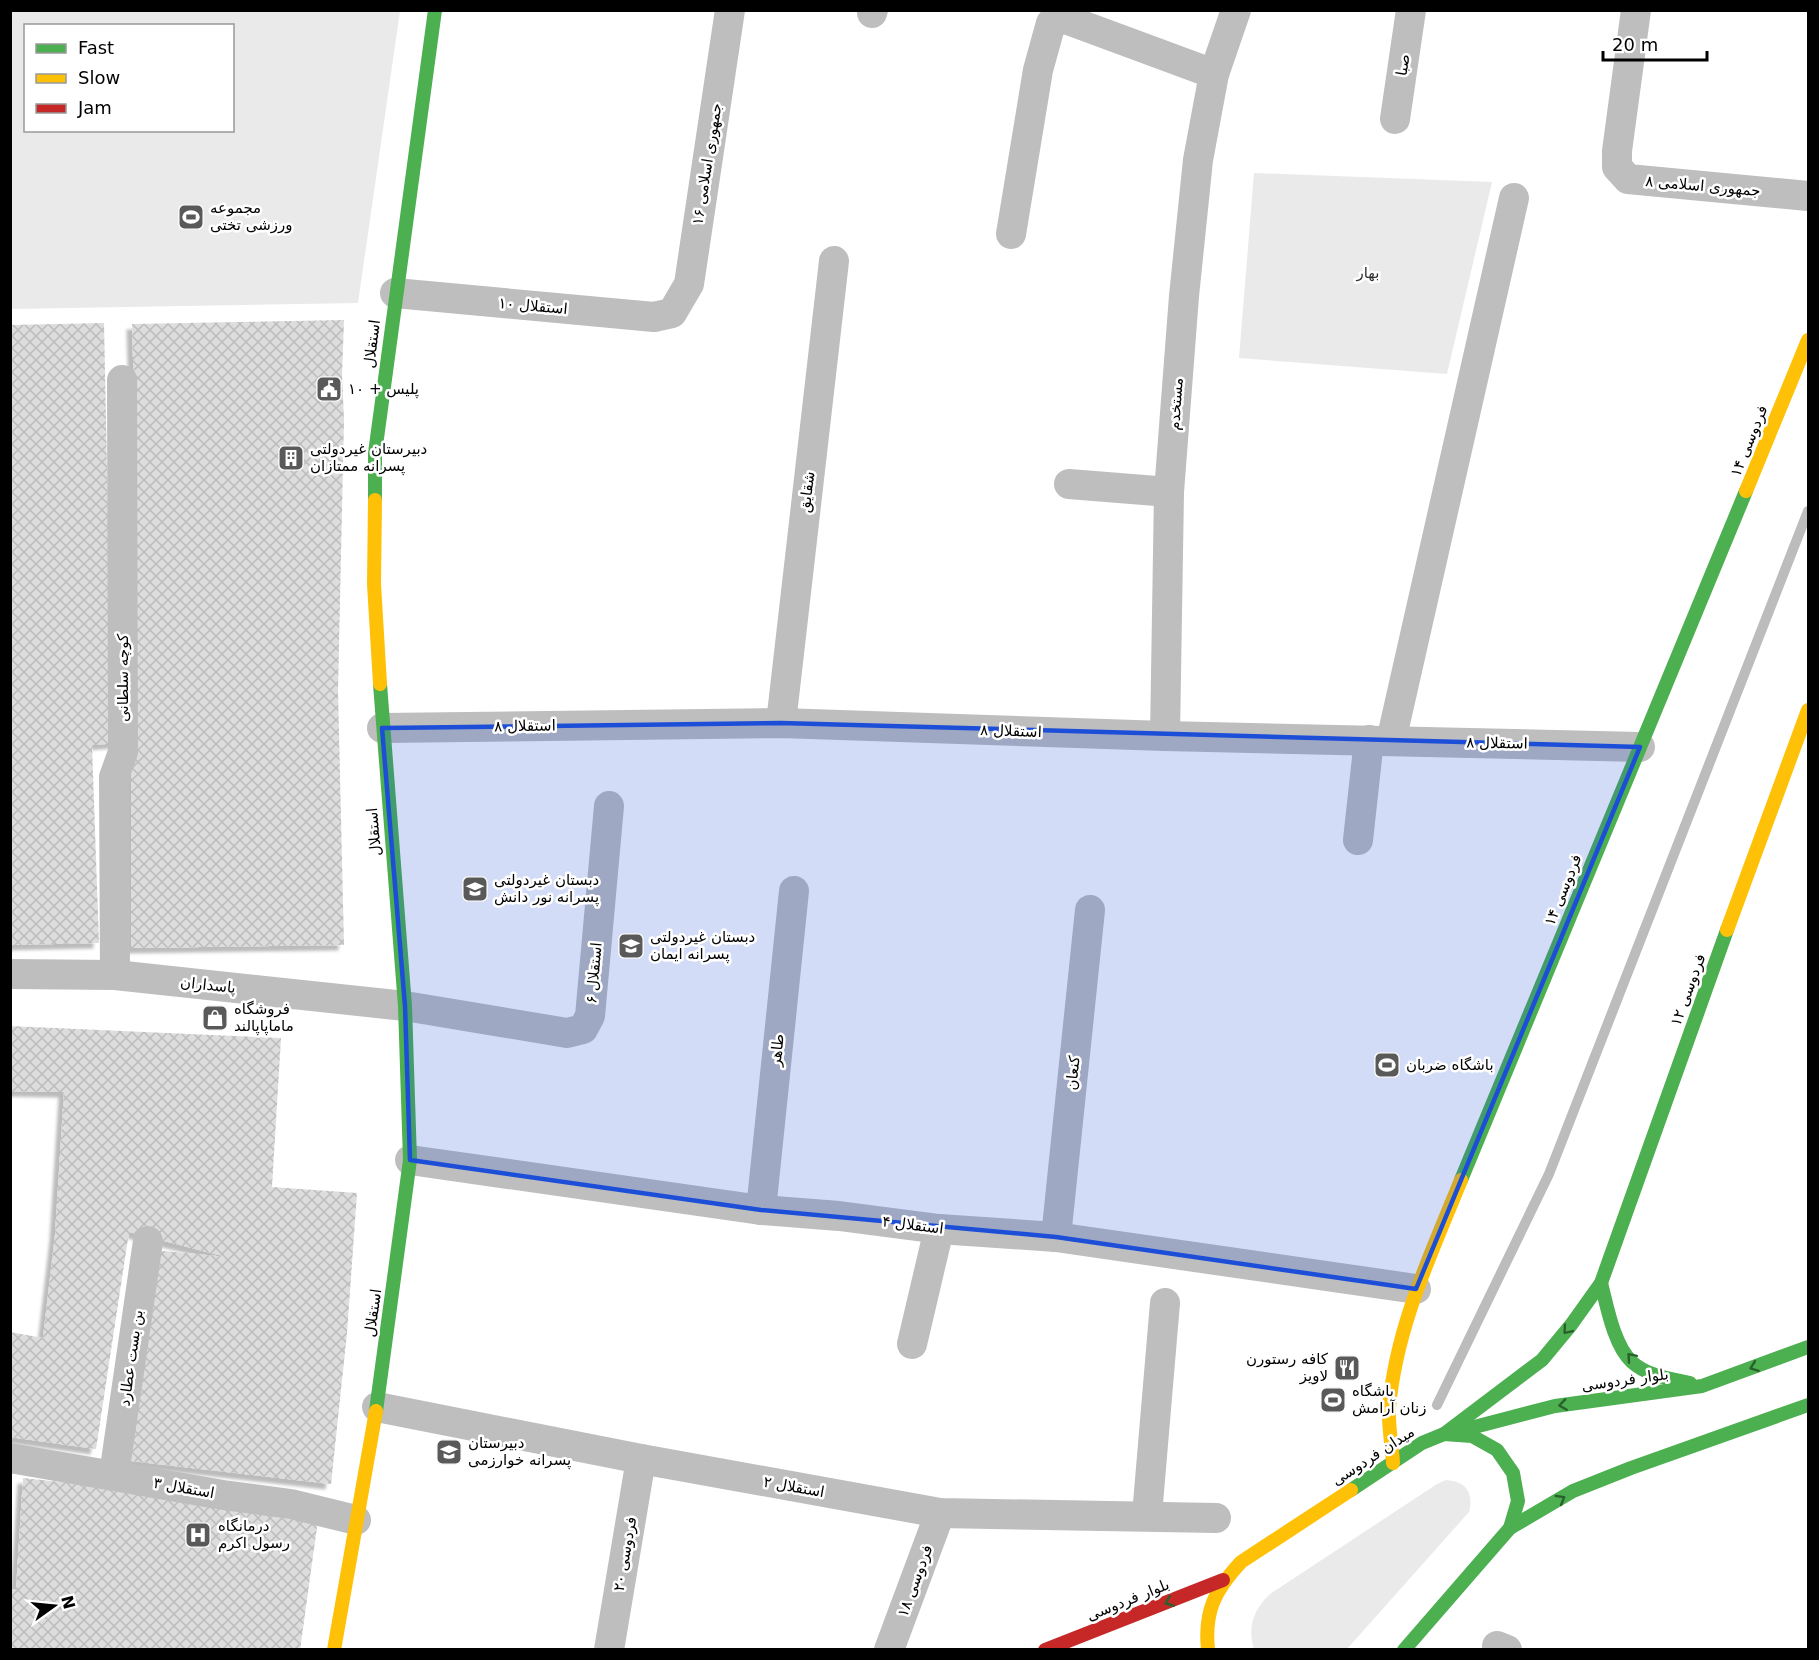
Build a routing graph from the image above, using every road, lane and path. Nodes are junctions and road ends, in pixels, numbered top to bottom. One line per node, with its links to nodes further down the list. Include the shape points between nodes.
1 (435, 10): 12 (street, استقلال)
2 (729, 10): 13 (street, جمهوری اسلامی ۱۶, via 688,284)
3 (1236, 10): 6 (street, مستخدم)
4 (1411, 10): 7 (street, صبا)
5 (1636, 10): 8 (street, جمهوری اسلامی ۸, via 1617,151 1617,167 1628,179)
6 (1214, 74): 10 (street, via 1068,20 1051,23 1038,70); 17 (street, مستخدم, via 1198,160)
7 (1395, 119)
8 (1809, 196)
9 (1514, 198): 22 (street)
10 (1011, 234)
11 (834, 261): 19 (street, شقایق)
12 (395, 293): 13 (street, استقلال ۱۰, via 654,317); 20 (street, استقلال, via 375,453 374,584)
13 (672, 313)
14 (1809, 339): 23 (street, فردوسی ۱۴)
15 (122, 380): 29 (street, کوچه سلطانی, via 123,752 114,777)
16 (1069, 484): 17 (street)
17 (1169, 492): 21 (street, مستخدم)
18 (1809, 710): 36 (street, فردوسی ۱۲)
19 (781, 723): 20 (street, استقلال ۸); 21 (street, استقلال ۸)
20 (382, 728): 30 (street, استقلال)
21 (1165, 736): 22 (street, استقلال ۸)
22 (1380, 741): 23 (street, استقلال ۸); 25 (street)
23 (1640, 747): 37 (street, فردوسی ۱۴)
24 (609, 806): 30 (street, استقلال ۶, via 590,1016 583,1029 567,1033)
25 (1358, 840)
26 (794, 891): 32 (street, طاهر)
27 (1090, 910): 34 (street, کنعان)
28 (10, 974): 29 (street, پاسداران)
29 (115, 975): 30 (street, پاسداران)
30 (405, 1006): 31 (street, استقلال)
31 (410, 1160): 32 (street, استقلال ۴); 43 (street, استقلال)
32 (761, 1210): 33 (street, استقلال ۴)
33 (939, 1229): 34 (street, استقلال ۴); 39 (street)
34 (1056, 1237): 37 (street, استقلال ۴)
35 (148, 1240): 48 (street, بن بست عطارد)
36 (1601, 1283): 41 (street, one-way to 36, via 1659,1377 1632,1362 1614,1333); 44 (street, فردوسی ۱۲, one-way to 44, via 1542,1360)
37 (1416, 1289): 47 (street, فردوسی ۱۴, via 1396,1359 1390,1400)
38 (1165, 1304): 50 (street)
39 (912, 1344)
40 (1809, 1347): 41 (street, بلوار فردوسی, one-way to 41)
41 (1702, 1386): 44 (street, بلوار فردوسی, one-way to 44, via 1555,1406)
42 (1809, 1405): 53 (street, one-way to 42, via 1573,1491)
43 (377, 1407): 46 (street, استقلال ۲); 52 (street, استقلال)
44 (1443, 1434): 47 (street, میدان فردوسی); 53 (street, via 1472,1436 1497,1450 1513,1473 1518,1501)
45 (10, 1458): 48 (street, استقلال ۳)
46 (641, 1459): 49 (street, استقلال ۲); 56 (street, فردوسی ۲۰)
47 (1393, 1463): 54 (street, میدان فردوسی, via 1242,1562)
48 (114, 1475): 52 (street, استقلال ۳, via 291,1504)
49 (940, 1513): 50 (street, استقلال ۲); 57 (street, فردوسی ۱۸)
50 (1147, 1515): 51 (street, استقلال ۲)
51 (1216, 1518)
52 (356, 1520): 55 (street, استقلال)
53 (1510, 1528): 60 (street)
54 (1223, 1580): 58 (street, بلوار فردوسی, one-way to 58); 59 (street, میدان فردوسی, via 1210,1606)
55 (334, 1650)
56 (609, 1650)
57 (890, 1650)
58 (1045, 1650)
59 (1208, 1650)
60 (1404, 1650)

